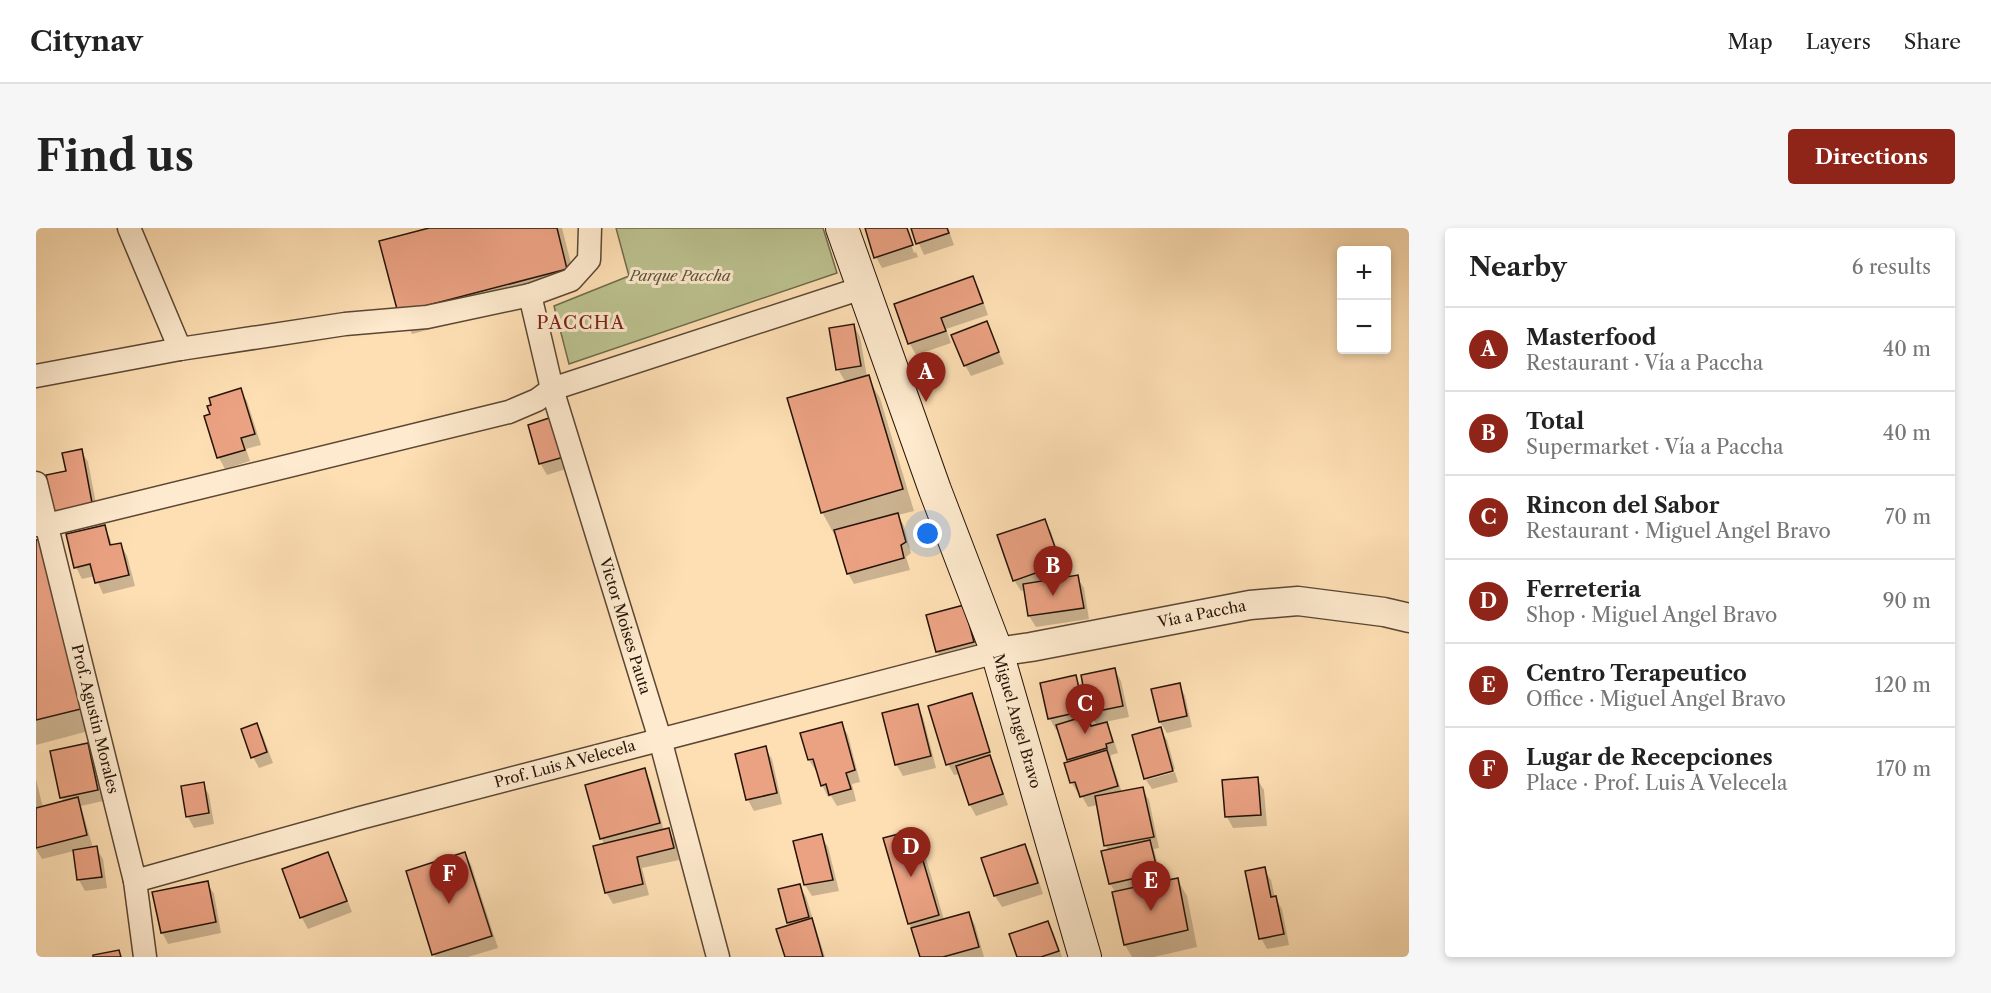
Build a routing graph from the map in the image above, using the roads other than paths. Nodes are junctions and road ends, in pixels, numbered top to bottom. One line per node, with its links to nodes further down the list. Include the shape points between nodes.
1 (129, 228): 6 (street)
2 (590, 228): 5 (street, via 590,260 571,280)
3 (842, 228): 4 (main road)
4 (862, 288): 8 (street); 12 (main road, Miguel Angel Bravo)
5 (530, 295): 6 (street, via 428,317 345,324); 8 (street, Victor Moises Pauta)
6 (180, 349): 7 (street)
7 (36, 376)
8 (552, 389): 10 (street, via 509,412); 13 (street, Victor Moises Pauta)
9 (36, 483): 10 (street, Prof. Agustin Morales)
10 (42, 525): 14 (street, Prof. Agustin Morales)
11 (1409, 618): 12 (street, Vía a Paccha, via 1298,601 1250,605)
12 (997, 652): 13 (street, Prof. Luis A Velecela); 17 (main road, Miguel Angel Bravo)
13 (660, 739): 14 (street, Prof. Luis A Velecela); 16 (street, Victor Moises Pauta)
14 (135, 881): 15 (street, Prof. Agustin Morales)
15 (145, 957)
16 (718, 957)
17 (1085, 957)

